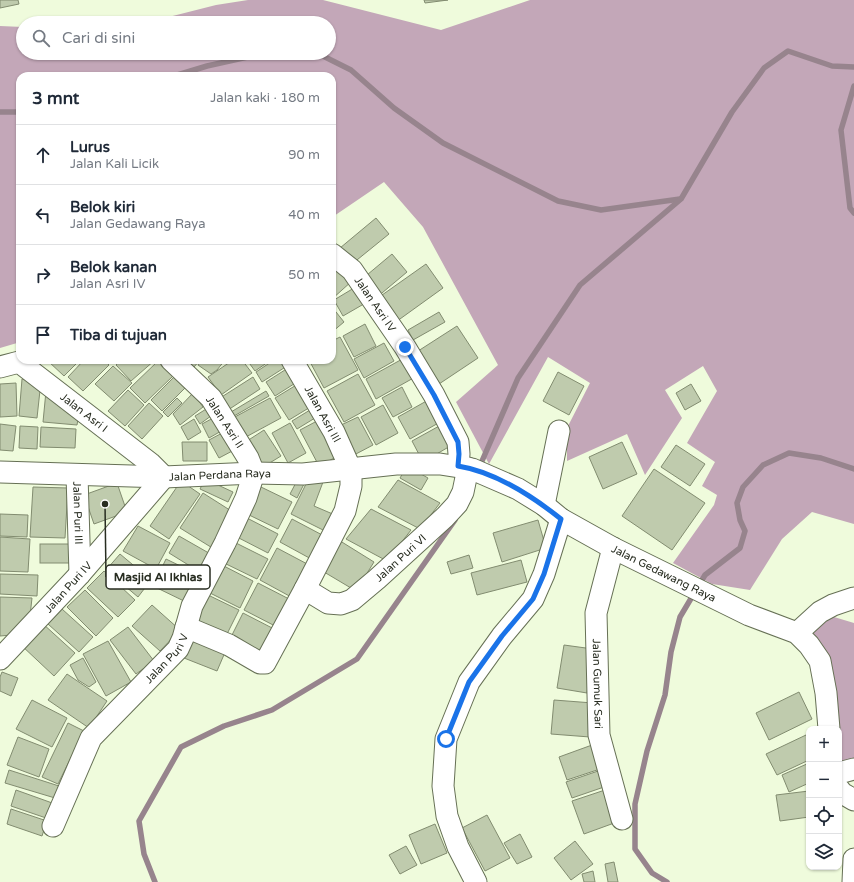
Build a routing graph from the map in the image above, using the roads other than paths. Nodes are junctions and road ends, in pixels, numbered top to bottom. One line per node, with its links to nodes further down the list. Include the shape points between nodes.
1 (336, 257): 6 (street, Jalan Asri IV, via 352,270 405,347 434,395 458,442)
2 (14, 363): 11 (street, Jalan Asri I)
3 (175, 364): 9 (street, Jalan Asri II, via 211,398 248,458)
4 (294, 364): 7 (street, Jalan Asri III, via 334,432)
5 (559, 431): 12 (street)
6 (460, 467): 7 (street, Jalan Perdana Raya, via 396,464); 12 (street, Jalan Gedawang Raya, via 518,489); 16 (street, Jalan Puri VI, via 463,492 457,504 352,600 341,604 328,603)
7 (351, 470): 9 (street, Jalan Perdana Raya, via 303,474); 16 (street, via 351,486 345,511)
8 (0, 472): 10 (street, Jalan Perdana Raya)
9 (254, 473): 11 (street, Jalan Perdana Raya); 18 (street, Jalan Puri V, via 226,543 192,606)
10 (77, 475): 11 (street, Jalan Perdana Raya); 15 (street, Jalan Puri III)
11 (164, 476): 15 (street, Jalan Puri IV)
12 (544, 505): 13 (street, Jalan Gedawang Raya)
13 (561, 519): 14 (street, Jalan Gedawang Raya); 29 (street, via 544,574 533,599 469,682 446,739 443,786 447,816 458,847)
14 (613, 548): 19 (street, Jalan Gedawang Raya, via 750,615); 26 (street, Jalan Gumuk Sari, via 596,613 599,735)
15 (80, 574): 20 (street, Jalan Puri IV)
16 (305, 589): 18 (street, via 263,663 229,645)
17 (854, 598): 19 (street, via 820,612)
18 (186, 628): 27 (street, Jalan Puri V, via 178,649 92,738)
19 (797, 633): 21 (street, Jalan Gedawang Raya, via 820,661 826,693)
20 (0, 659)
21 (828, 726)
22 (854, 768): 23 (street)
23 (842, 771)
24 (842, 793): 25 (street)
25 (854, 800)
26 (622, 819)
27 (53, 826)
28 (854, 860): 30 (street)
29 (476, 882)
30 (853, 882)

